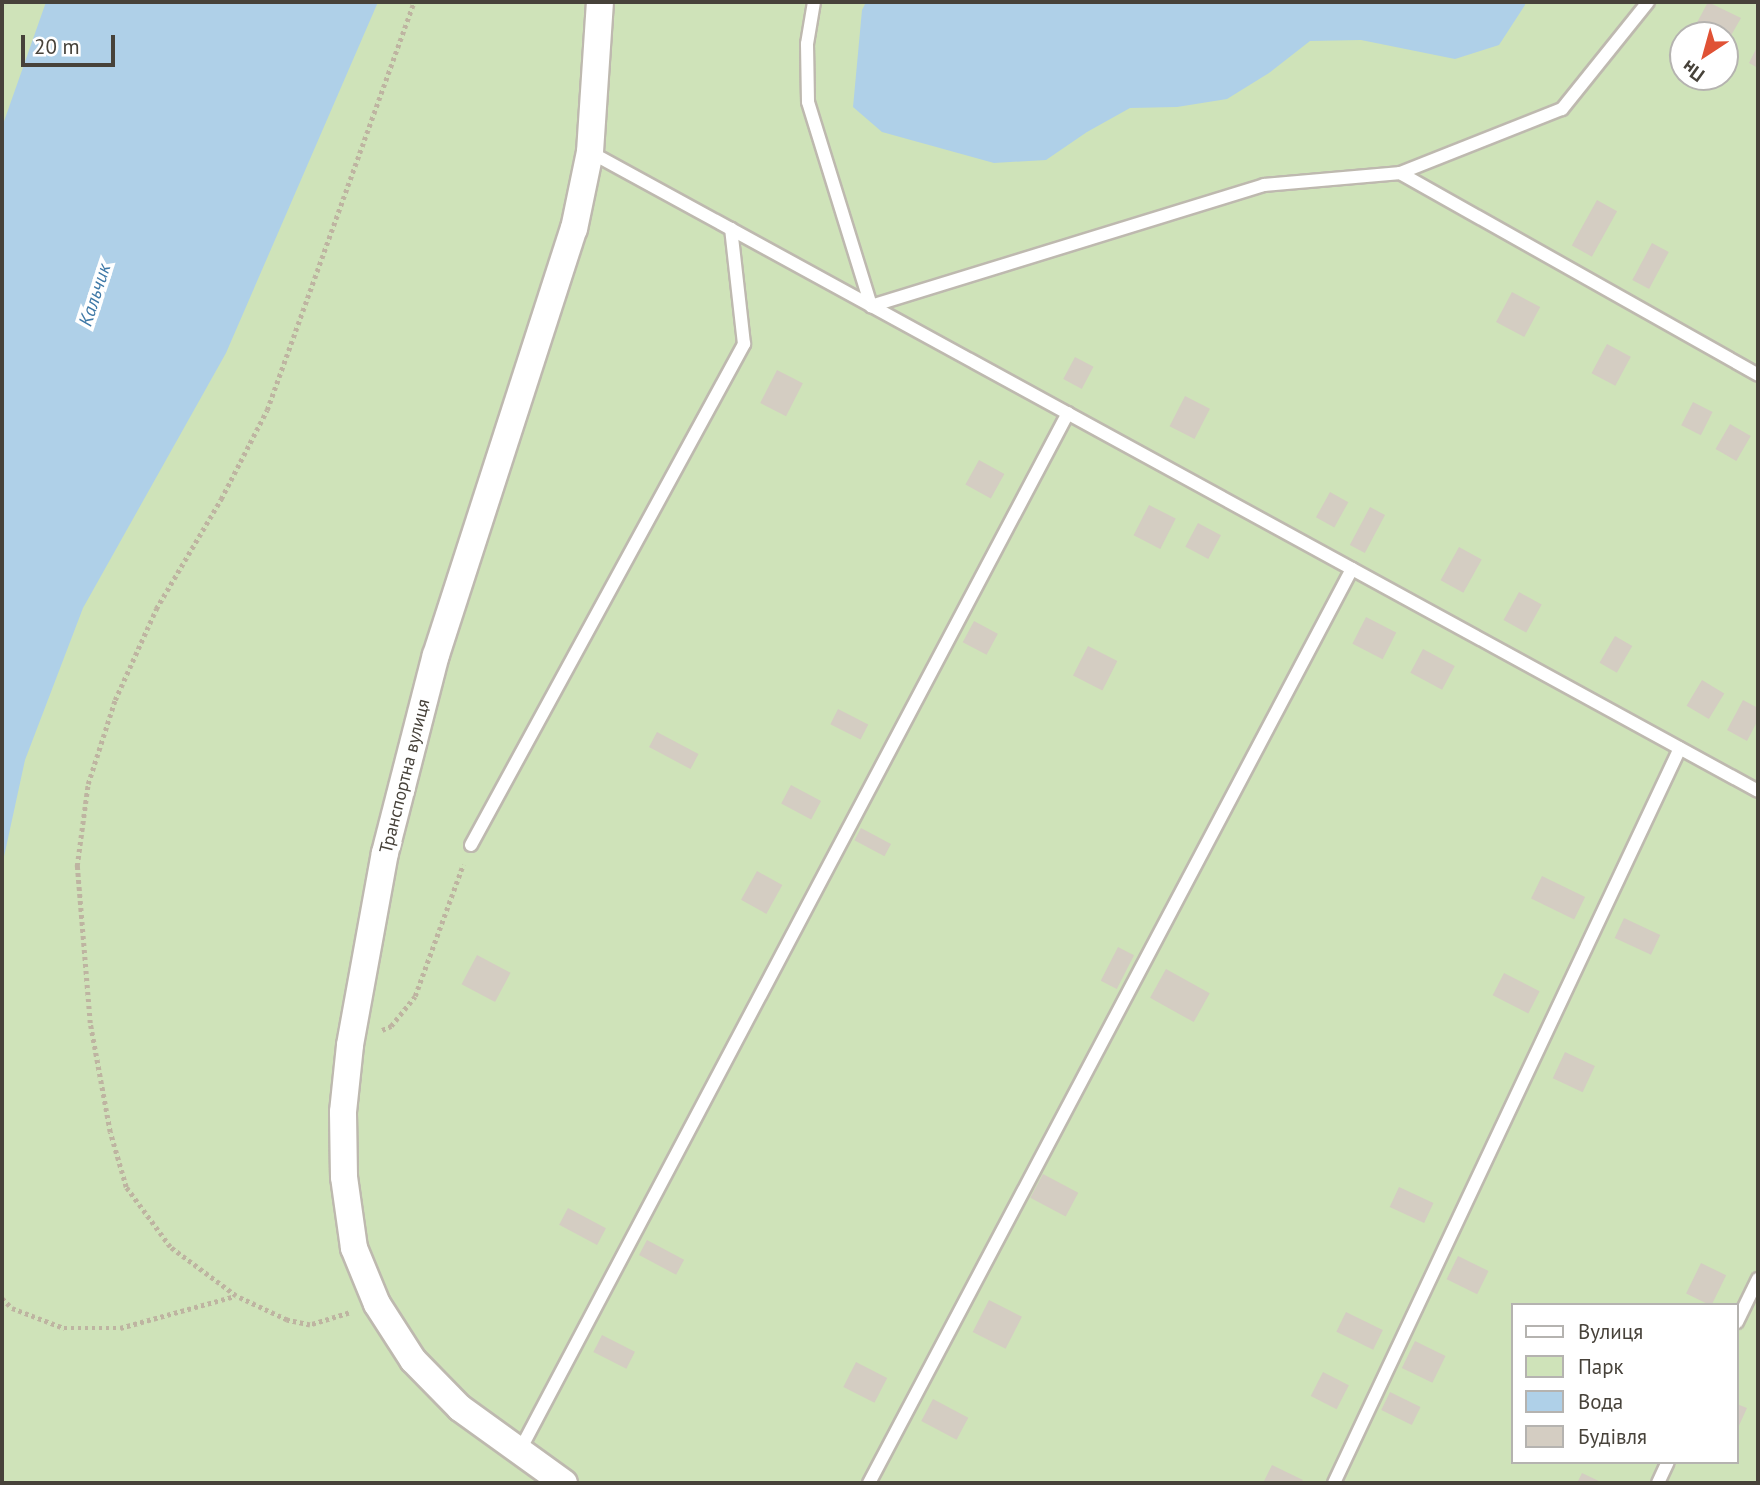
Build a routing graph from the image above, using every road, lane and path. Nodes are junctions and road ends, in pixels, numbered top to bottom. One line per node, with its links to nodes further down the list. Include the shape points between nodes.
1 (414, 2): 17 (path, via 267,410 156,609 115,700 88,784 77,866 90,1023 110,1132 126,1187 170,1247)
2 (600, 2): 5 (street, Транспортна вулиця)
3 (814, 2): 8 (lane, via 807,44 808,102)
4 (1648, 2): 6 (lane, via 1562,109)
5 (590, 152): 7 (lane); 15 (street, Транспортна вулиця, via 574,229 436,655 385,853)
6 (1400, 173): 8 (lane, via 1264,185); 9 (lane)
7 (731, 229): 8 (lane); 14 (lane, via 744,344)
8 (871, 306): 10 (lane)
9 (1758, 375)
10 (1068, 413): 11 (lane); 21 (lane)
11 (1352, 569): 12 (lane); 24 (lane)
12 (1680, 748): 13 (lane); 25 (lane)
13 (1758, 790)
14 (471, 845): 15 (path, via 415,996 391,1026)
15 (350, 1045): 19 (street, Транспортна вулиця, via 343,1112 344,1177 354,1248)
16 (1758, 1279): 20 (lane)
17 (236, 1296): 18 (path, via 120,1328 64,1328 12,1308); 19 (path, via 287,1320 310,1325)
18 (2, 1298)
19 (377, 1304): 21 (street, Транспортна вулиця, via 413,1360 460,1408)
20 (1739, 1318)
21 (519, 1452): 23 (street, Транспортна вулиця)
22 (1667, 1464): 26 (lane)
23 (564, 1483)
24 (869, 1483)
25 (1334, 1483)
26 (1658, 1483)

